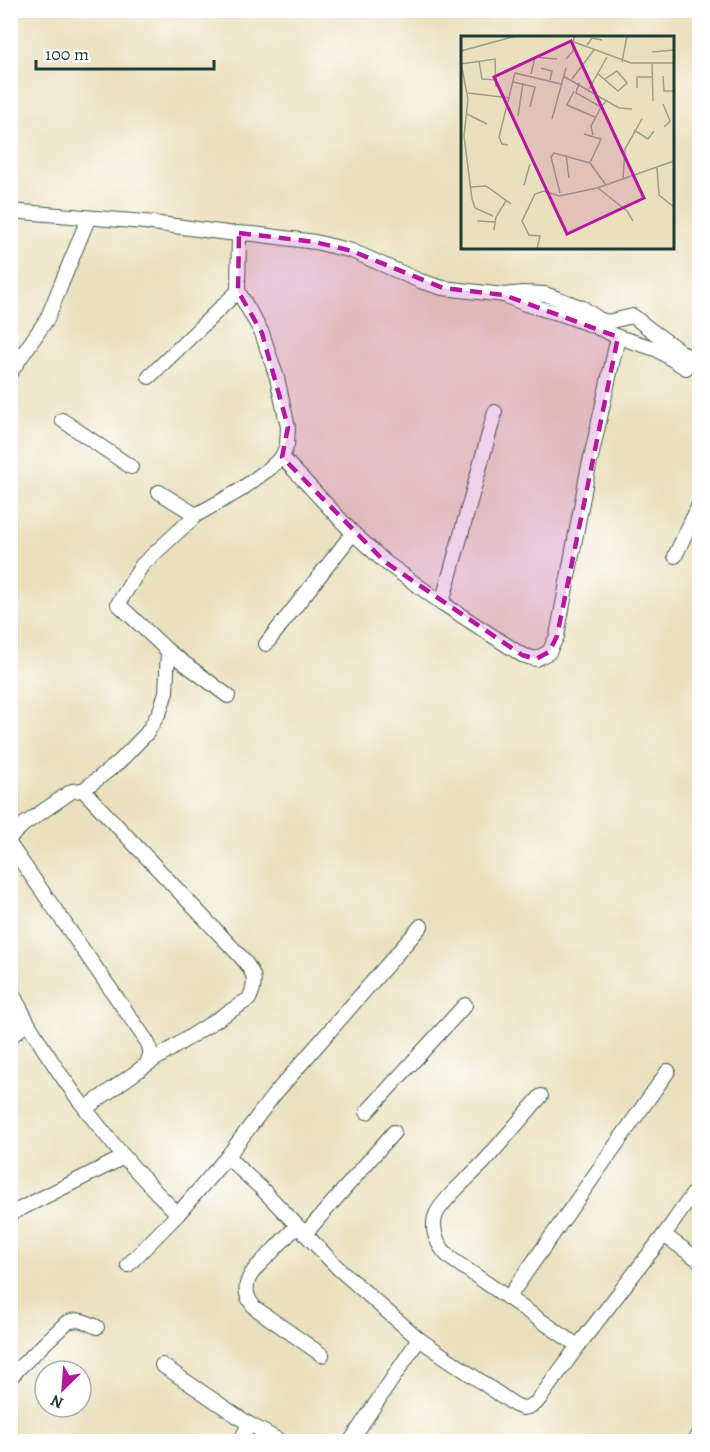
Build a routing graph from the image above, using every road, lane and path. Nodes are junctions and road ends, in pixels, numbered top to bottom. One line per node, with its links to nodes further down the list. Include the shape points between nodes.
1 (10, 211): 2 (street)
2 (88, 219): 3 (street); 8 (street, via 47,319)
3 (239, 233): 4 (street); 5 (street, via 324,244 443,288 504,295)
4 (238, 291): 9 (street); 12 (street, via 262,333 278,378 288,427)
5 (596, 323): 6 (street); 7 (street, via 633,316 695,363)
6 (618, 337): 7 (street, via 656,349); 19 (street, via 557,636 549,652 536,659 522,656)
7 (693, 368)
8 (10, 373)
9 (149, 376)
10 (495, 412): 19 (street)
11 (62, 420): 13 (street)
12 (282, 457): 16 (street, via 239,491); 17 (street)
13 (131, 467)
14 (159, 492): 16 (street)
15 (699, 503): 18 (street)
16 (196, 516): 21 (street, via 142,566 118,604)
17 (352, 533): 19 (street); 20 (street)
18 (675, 556)
19 (442, 603)
20 (266, 644)
21 (168, 651): 22 (street); 23 (street, via 166,692 154,723 119,762)
22 (228, 696)
23 (82, 790): 24 (street, via 72,791); 31 (street, via 242,958 255,979 249,999)
24 (10, 837)
25 (10, 845): 31 (street, via 148,1043 151,1054)
26 (421, 926): 38 (street, via 273,1096)
27 (10, 990): 29 (street)
28 (465, 1005): 35 (street)
29 (28, 1023): 30 (street); 34 (street)
30 (10, 1037)
31 (146, 1065): 34 (street)
32 (668, 1071): 46 (street)
33 (541, 1096): 46 (street, via 441,1206 435,1221 435,1234 444,1252)
34 (86, 1108): 37 (street)
35 (368, 1112)
36 (394, 1132): 42 (street)
37 (124, 1157): 40 (street); 41 (street)
38 (227, 1157): 41 (street); 42 (street)
39 (699, 1184): 43 (street)
40 (10, 1214)
41 (178, 1214): 45 (street)
42 (301, 1230): 48 (street, via 357,1286); 50 (street, via 250,1275 248,1298 260,1312)
43 (664, 1235): 44 (street); 49 (street)
44 (699, 1261)
45 (128, 1265)
46 (508, 1298): 49 (street)
47 (97, 1327): 52 (street, via 78,1320 66,1323)
48 (419, 1339): 49 (street, via 523,1408 536,1403); 57 (street)
49 (578, 1346)
50 (322, 1355)
51 (162, 1365): 53 (street)
52 (13, 1371)
53 (249, 1424): 55 (street); 56 (street)
54 (699, 1432): 58 (street)
55 (240, 1442)
56 (282, 1442)
57 (350, 1442)
58 (695, 1442)

